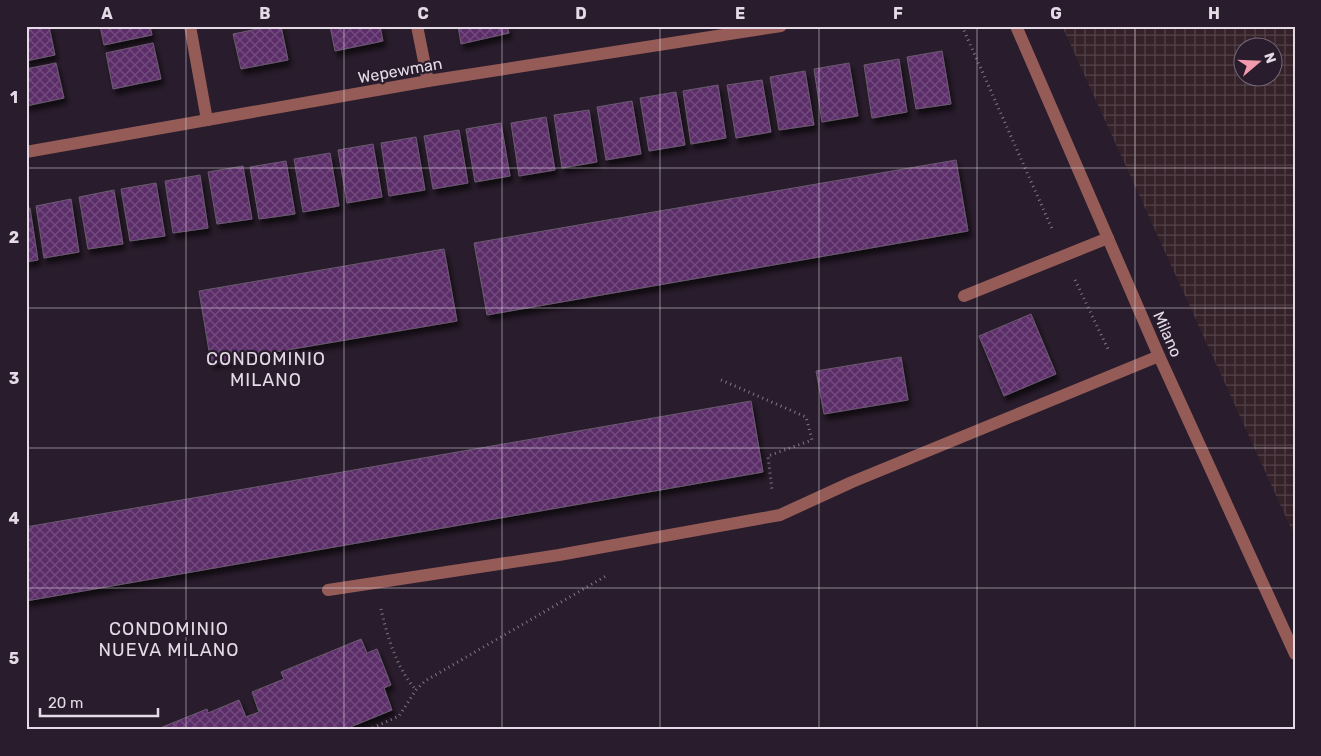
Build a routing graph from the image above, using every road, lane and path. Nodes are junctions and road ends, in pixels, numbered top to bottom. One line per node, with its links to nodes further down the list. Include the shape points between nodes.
1 (190, 26): 7 (street)
2 (417, 26): 6 (street)
3 (781, 26): 6 (street, Wepewman)
4 (962, 26): 10 (path)
5 (1016, 26): 9 (street, Milano)
6 (428, 81): 7 (street, Wepewman)
7 (207, 120): 8 (street, Wepewman)
8 (26, 152)
9 (1108, 238): 10 (street); 12 (street, Milano)
10 (1064, 255): 11 (street); 13 (path)
11 (964, 296)
12 (1159, 356): 13 (street); 16 (street, Milano)
13 (1119, 372): 14 (street, via 780,515 559,555)
14 (380, 582): 15 (street); 17 (path, via 380,604 387,633 409,683)
15 (328, 590)
16 (1295, 654)
17 (416, 690)

